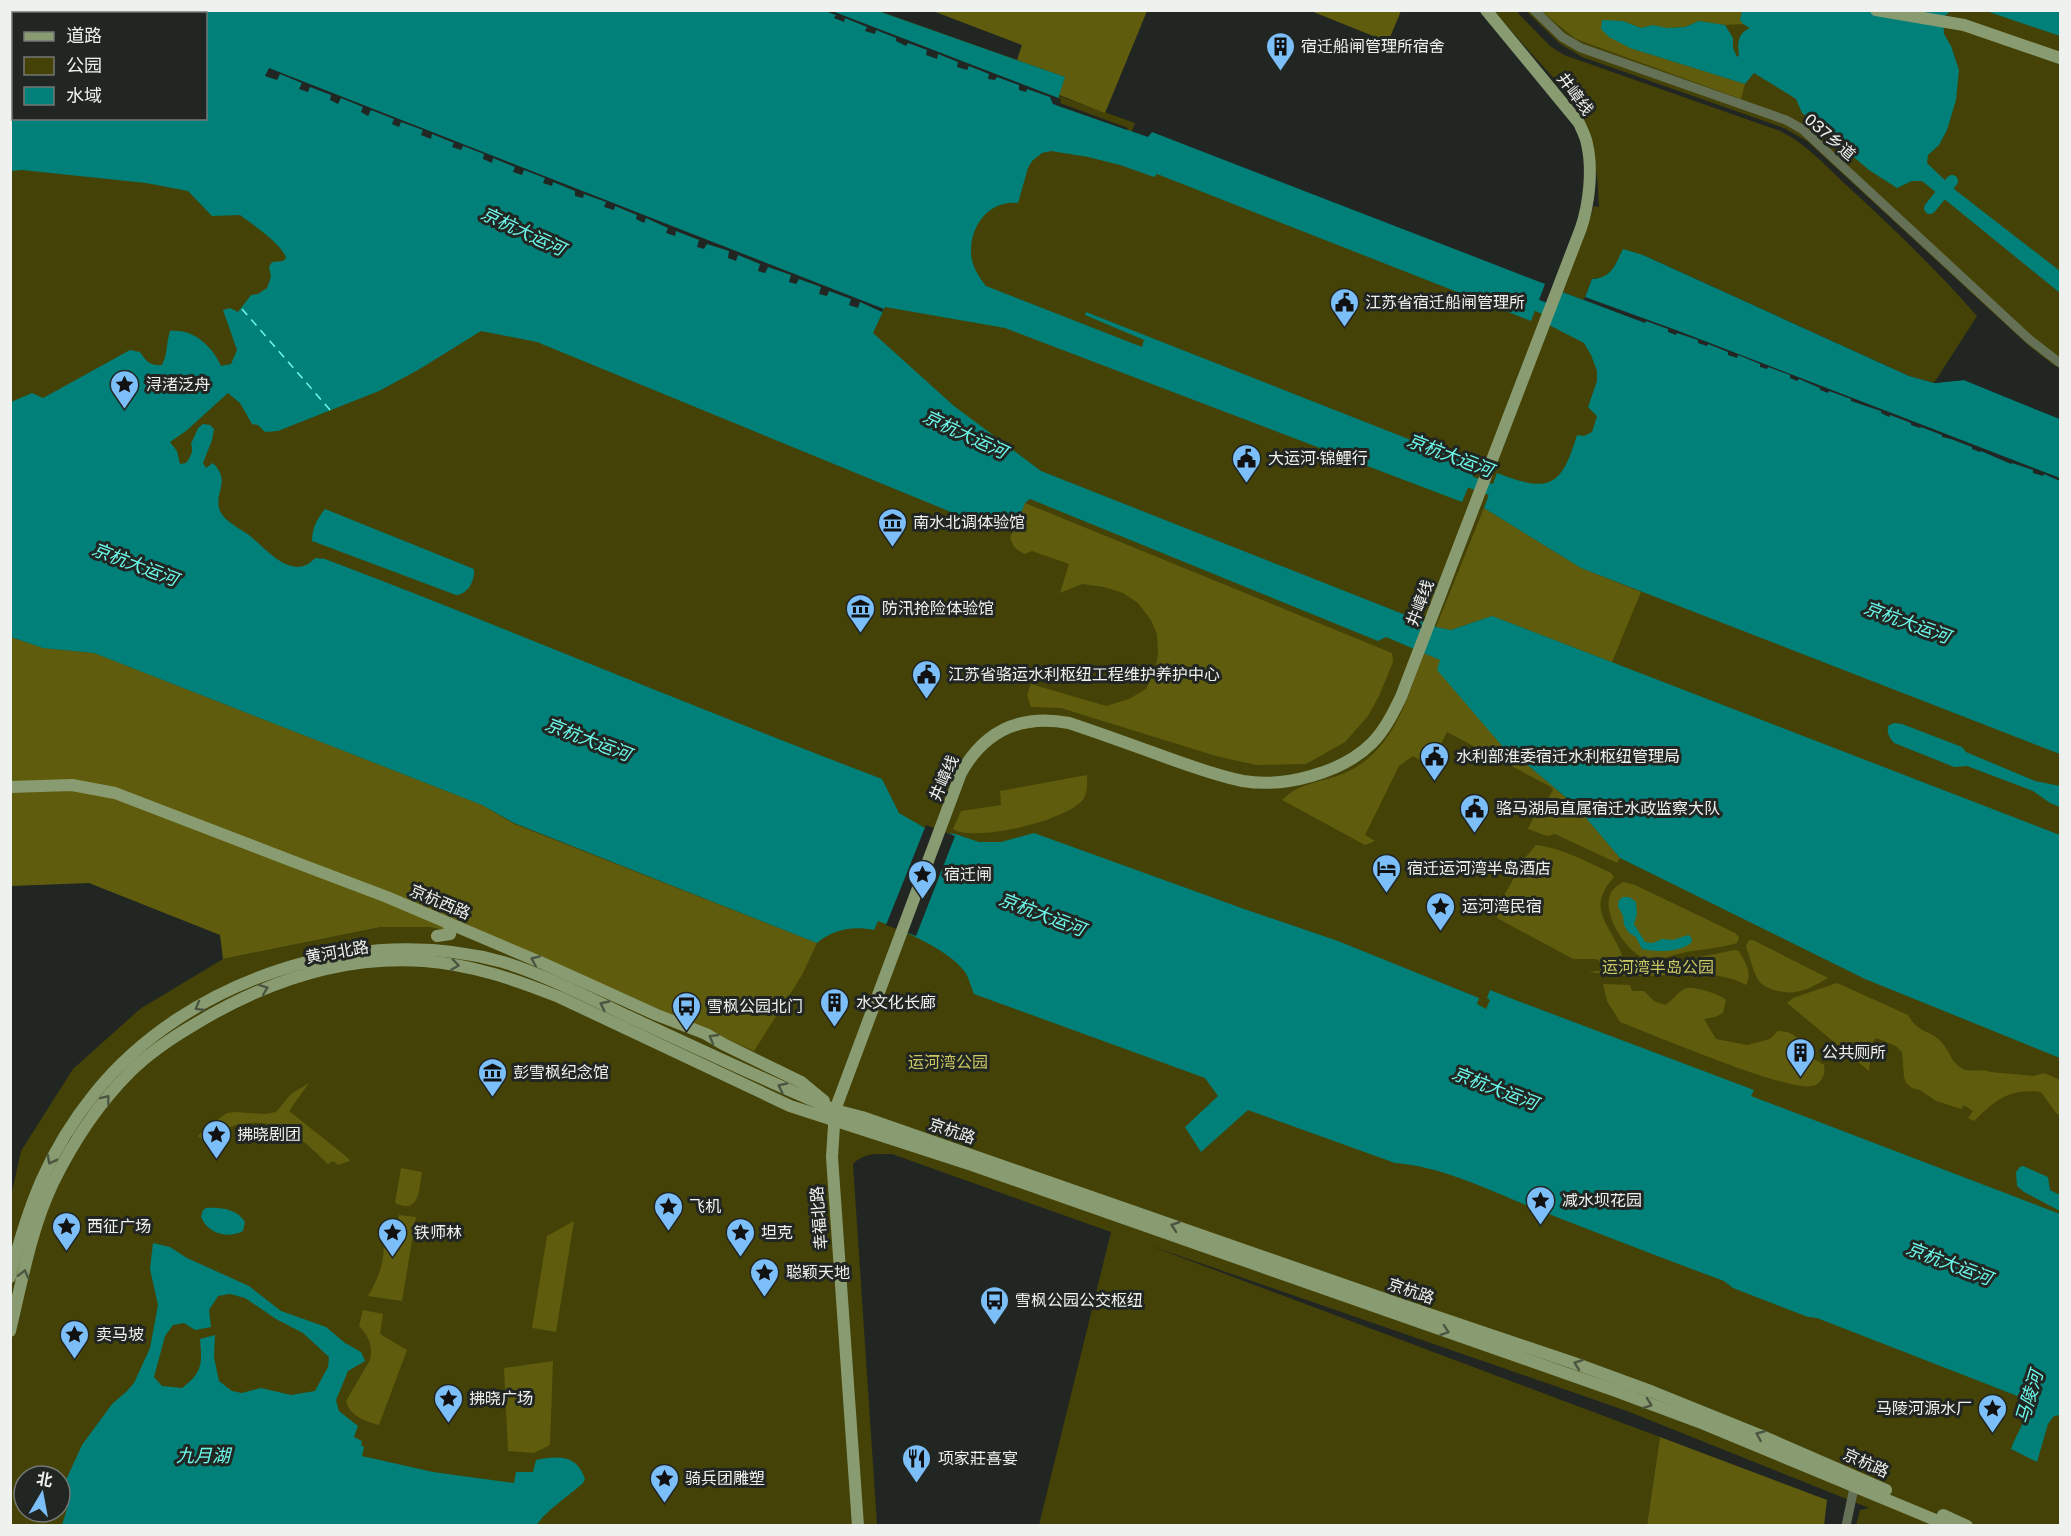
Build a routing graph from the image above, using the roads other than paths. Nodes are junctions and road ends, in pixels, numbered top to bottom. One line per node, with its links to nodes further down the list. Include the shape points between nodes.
1 (1534, 10): 5 (street, 037乡道, via 1562,37 1581,48 1802,129)
2 (1876, 10): 4 (main road, via 1964,25)
3 (1486, 11): 9 (main road, 井嶂线, via 1579,123 1587,145 1589,169 1585,217 1435,610 1387,724 1362,752 1326,771 1266,783 1197,768 1069,723 1024,722 998,732 974,753 962,773)
4 (2061, 58)
5 (2061, 363)
6 (10, 787): 7 (main road, 京杭西路, via 72,785 115,792)
7 (448, 924): 8 (main road, via 450,934); 10 (main road, 京杭西路, one-way to 7, via 801,1082 706,1034)
8 (437, 936)
9 (894, 956): 10 (main road, 幸福北路)
10 (834, 1116): 11 (main road, 黄河北路, one-way to 11, via 563,986 503,962 421,950 368,951 315,959 249,981 173,1022 112,1074 67,1132 35,1192); 12 (main road, 黄河北路, one-way to 10, via 50,1191 79,1136 111,1093 151,1054 204,1019 254,993 322,969 397,960 488,971 559,997 790,1106); 13 (main road, 京杭路, via 862,1117 1574,1363 1675,1401); 14 (main road, 幸福北路, via 832,1157)
11 (10, 1277)
12 (10, 1330)
13 (1856, 1481): 15 (street); 16 (main road, 京杭路); 17 (main road, 京杭路)
14 (858, 1526)
15 (1846, 1526)
16 (1950, 1526)
17 (1967, 1526)

